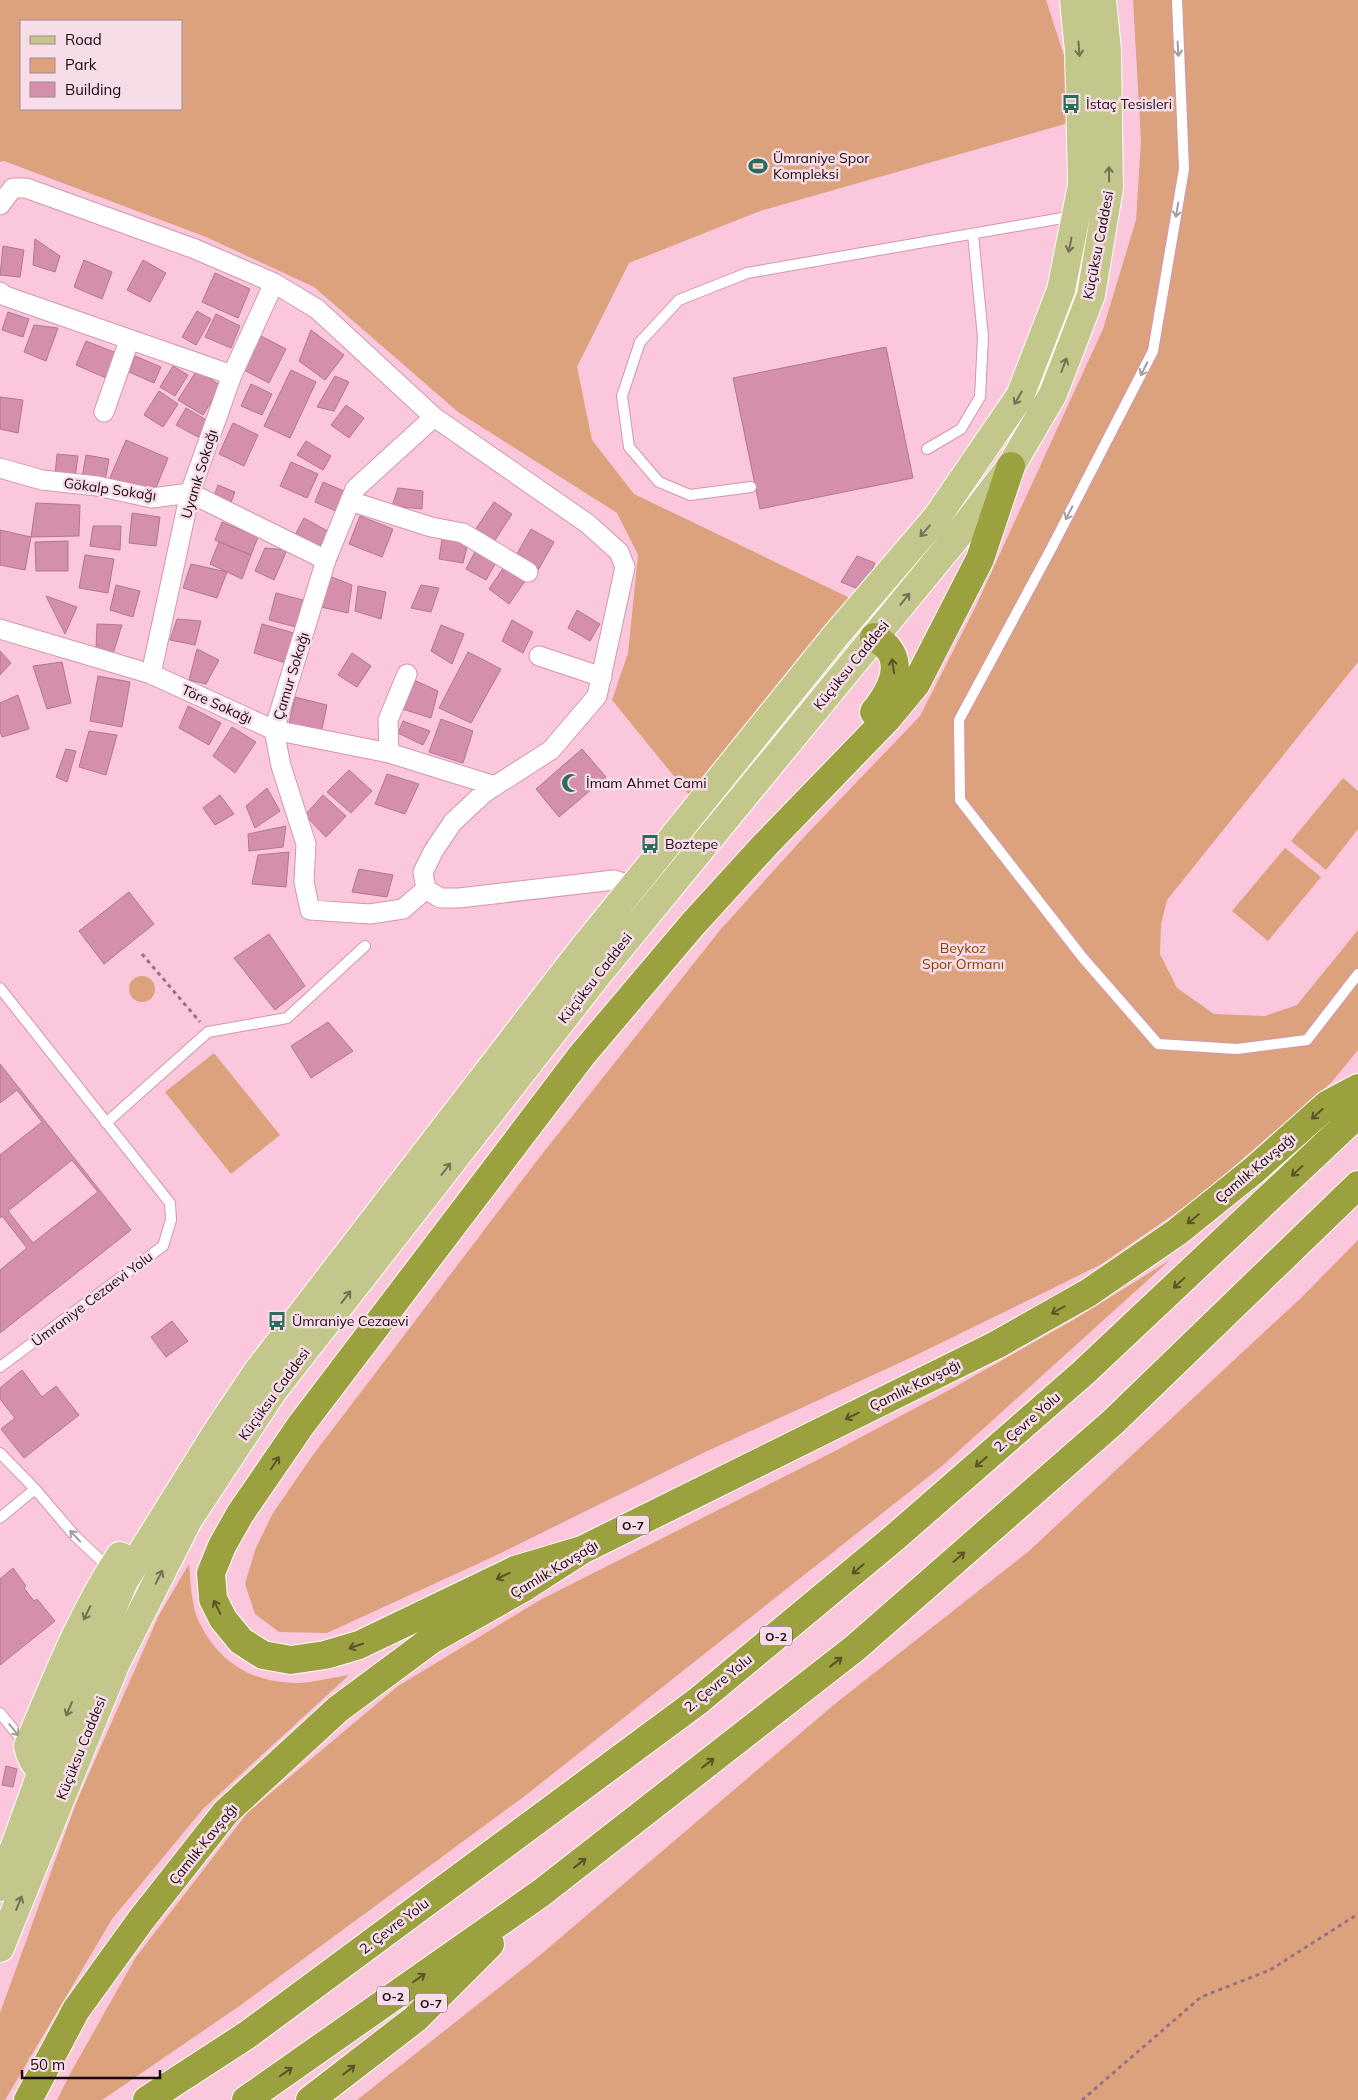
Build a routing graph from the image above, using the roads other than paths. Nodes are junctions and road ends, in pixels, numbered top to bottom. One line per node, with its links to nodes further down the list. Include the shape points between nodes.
1 (1074, 0): 6 (main road, Küçüksu Caddesi, one-way to 6, via 1079,51 1082,185)
2 (1102, 0): 5 (main road, Küçüksu Caddesi, one-way to 2, via 1109,188 1107,50)
3 (1176, 0): 37 (lane, one-way to 37, via 1184,169 1153,351 959,720 960,800 1083,958 1158,1044 1237,1049 1307,1040)
4 (0, 205): 8 (street, via 14,188 26,188 195,249)
5 (1104, 214): 6 (main road); 15 (main road, Küçüksu Caddesi, one-way to 5, via 1053,394 1091,295)
6 (1076, 215): 7 (lane); 23 (main road, Küçüksu Caddesi, one-way to 23, via 1060,290 1020,396 937,517)
7 (972, 234): 14 (lane, via 983,337 980,397 960,429); 17 (lane, via 747,273 679,300 640,342 622,396 629,447 658,482 690,495)
8 (274, 283): 11 (street, Uyanık Sokağı); 13 (street, via 317,310)
9 (0, 292): 10 (street)
10 (129, 341): 11 (street); 12 (street)
11 (232, 375): 18 (street, Uyanık Sokağı)
12 (104, 412)
13 (434, 417): 19 (street, Çamur Sokağı, via 355,489); 28 (street, via 588,524 619,552 625,568)
14 (927, 449)
15 (1011, 466): 24 (main road, Küçüksu Caddesi, one-way to 15); 32 (highway, via 980,559 916,684 887,719)
16 (0, 468): 18 (street, Gökalp Sokağı, via 42,480 97,486 152,498)
17 (751, 487)
18 (190, 493): 20 (street); 26 (street, Uyanık Sokağı)
19 (350, 501): 20 (street, Çamur Sokağı); 21 (street, via 431,527 463,533)
20 (326, 560): 29 (street, Çamur Sokağı)
21 (528, 572)
22 (0, 629): 26 (street, Töre Sokağı)
23 (837, 634): 24 (main road, via 856,633); 33 (main road, Küçüksu Caddesi)
24 (874, 637): 32 (highway, one-way to 24, via 881,704 894,681 895,665 888,648); 35 (main road, Küçüksu Caddesi)
25 (539, 656): 28 (street)
26 (151, 674): 29 (street, Töre Sokağı)
27 (407, 674): 30 (street, via 388,720)
28 (602, 677): 31 (street, via 598,696 551,750)
29 (274, 730): 30 (street, Töre Sokağı); 34 (street, Çamur Sokağı, via 281,766 306,844 304,882 310,910 370,914 403,909)
30 (389, 753): 31 (street, Töre Sokağı)
31 (495, 786): 34 (street, via 453,822 434,850 423,872)
32 (766, 844): 47 (highway, one-way to 32, via 515,1570 359,1645 326,1655 291,1660 263,1654 241,1641 224,1620 214,1599 212,1573 222,1546 301,1425 582,1055 692,925)
33 (634, 886): 34 (street, via 614,880 459,898 440,898); 35 (main road); 48 (main road, Küçüksu Caddesi, via 256,1372)
34 (426, 889)
35 (657, 902): 50 (main road, Küçüksu Caddesi, one-way to 35, via 116,1663 188,1520 273,1391)
36 (365, 946): 41 (lane, via 287,1018 208,1032)
37 (1358, 974)
38 (0, 988): 41 (lane, Ümraniye Cezaevi Yolu)
39 (1358, 1088): 47 (highway, Çamlık Kavşağı / O-7, one-way to 47, via 1328,1104 1177,1232 1088,1293 996,1345)
40 (1358, 1114): 58 (highway, 2. Çevre Yolu / O-2, one-way to 58, via 1084,1373 894,1538 698,1701 247,2035)
41 (106, 1123): 43 (lane, Ümraniye Cezaevi Yolu, via 170,1203 171,1220 163,1246)
42 (1358, 1185): 55 (highway, O-2, one-way to 42, via 862,1641 1113,1422)
43 (0, 1367)
44 (0, 1453): 45 (lane)
45 (35, 1489): 46 (lane); 48 (lane, one-way to 45, via 75,1536)
46 (0, 1518)
47 (582, 1550): 57 (highway, Çamlık Kavşağı / O-7, via 431,1640 338,1709 226,1812 141,1920 76,2010)
48 (121, 1569): 50 (main road, via 137,1577 136,1588 90,1690); 51 (main road, one-way to 51, via 97,1592); 52 (main road, Küçüksu Caddesi, one-way to 52, via 110,1614)
49 (0, 1712): 51 (lane, one-way to 51)
50 (95, 1714): 53 (main road, Küçüksu Caddesi)
51 (28, 1746): 52 (main road, via 34,1765)
52 (42, 1771): 53 (main road, via 62,1776); 54 (main road, Küçüksu Caddesi)
53 (71, 1773): 56 (main road, Küçüksu Caddesi, one-way to 53)
54 (0, 1887)
55 (542, 1893): 59 (highway, O-2, one-way to 55); 60 (highway, O-7, one-way to 55, via 415,2019)
56 (0, 1948)
57 (28, 2100)
58 (147, 2100)
59 (246, 2100)
60 (310, 2100)

